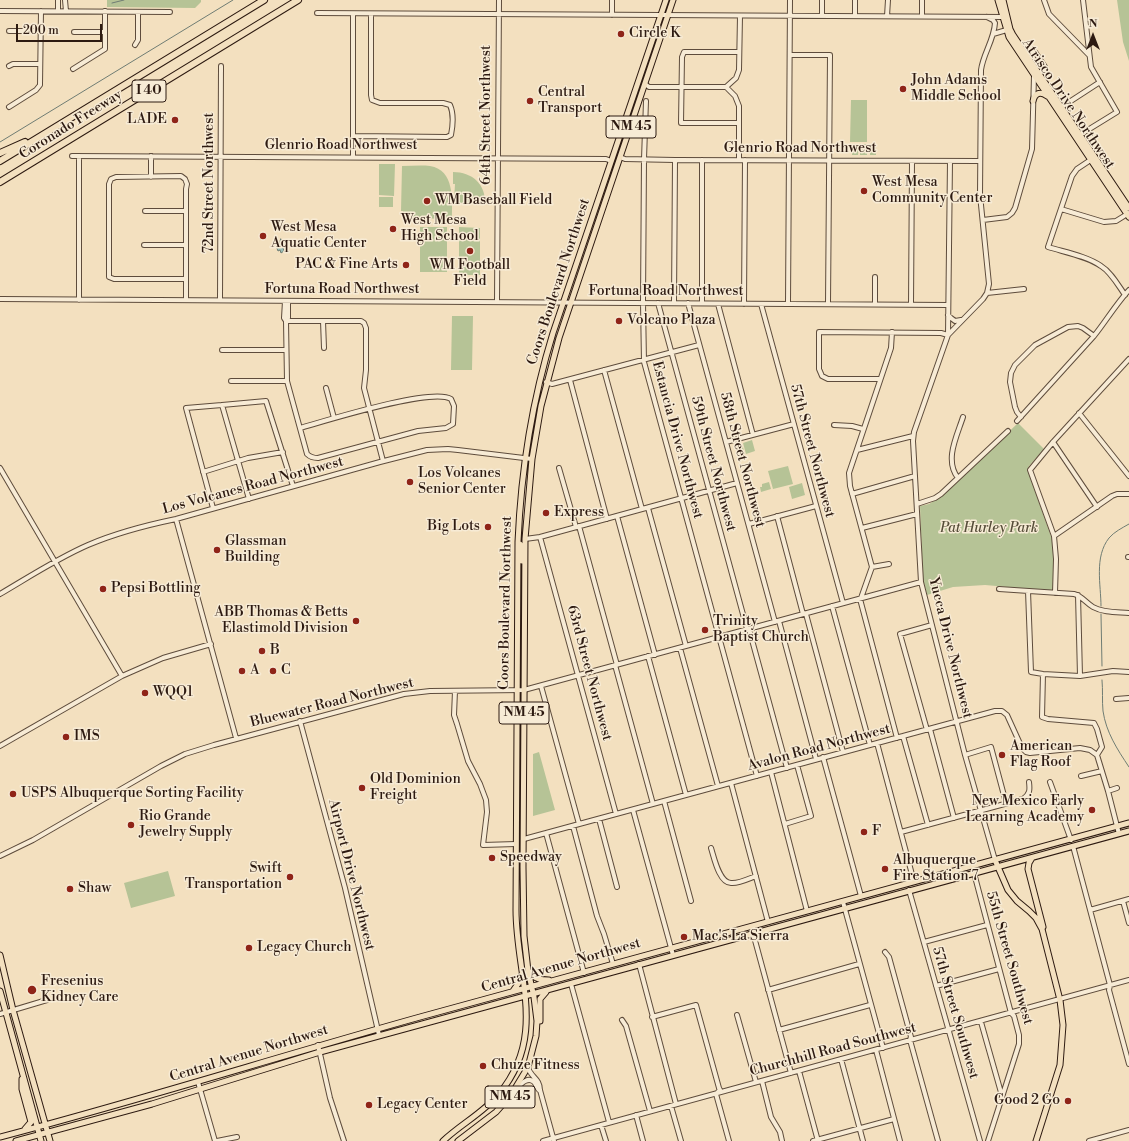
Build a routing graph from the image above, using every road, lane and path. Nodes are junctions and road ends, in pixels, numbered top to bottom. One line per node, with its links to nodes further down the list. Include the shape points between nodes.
1 (58, 0): 20 (street)
2 (66, 0): 21 (street)
3 (264, 0): 67 (highway, Coronado Freeway / I 40)
4 (298, 0): 93 (highway, Coronado Freeway / I 40)
5 (499, 0): 28 (street, 64th Street Northwest)
6 (612, 0): 29 (street)
7 (666, 0): 30 (main road, Coors Boulevard Northwest / NM 45)
8 (673, 0): 31 (main road, Coors Boulevard Northwest / NM 45)
9 (790, 0): 33 (street)
10 (822, 0): 34 (street)
11 (855, 0): 35 (street)
12 (888, 0): 36 (street)
13 (922, 0): 37 (street)
14 (998, 0): 39 (main road, Atrisco Drive Northwest)
15 (1003, 0): 39 (main road, Atrisco Drive Northwest)
16 (1044, 0): 50 (street, via 1049,14)
17 (1083, 0): 50 (street)
18 (0, 11): 19 (street)
19 (41, 11): 20 (street); 42 (street)
20 (58, 11): 21 (street)
21 (66, 11): 22 (street)
22 (105, 11): 23 (street); 44 (street)
23 (138, 12): 24 (street); 46 (street, via 138,40)
24 (170, 12)
25 (317, 14): 26 (street)
26 (353, 14): 27 (street); 68 (street)
27 (371, 14): 28 (street); 68 (street, via 372,100 380,103 450,105 452,129 451,135 447,137)
28 (499, 14): 29 (street); 79 (street, 64th Street Northwest)
29 (612, 15): 30 (street)
30 (660, 16): 31 (street); 51 (main road, Coors Boulevard Northwest / NM 45)
31 (668, 16): 32 (street); 58 (main road, Coors Boulevard Northwest / NM 45)
32 (740, 16): 33 (street); 47 (street)
33 (790, 16): 34 (street); 48 (street)
34 (822, 16): 35 (street)
35 (855, 16): 36 (street)
36 (887, 16): 37 (street)
37 (922, 16): 38 (street)
38 (988, 17): 39 (street); 45 (street, via 995,24)
39 (1004, 17): 40 (main road, Atrisco Drive Northwest)
40 (1008, 30): 45 (street); 49 (main road, Atrisco Drive Northwest)
41 (9, 31): 42 (street)
42 (41, 31): 52 (street)
43 (74, 32): 44 (street)
44 (105, 32): 55 (street, via 105,49)
45 (993, 34): 91 (street, via 981,70)
46 (135, 45)
47 (740, 52): 59 (street, via 684,52); 60 (street, via 738,74)
48 (790, 55): 85 (street); 86 (street, via 830,55)
49 (1023, 55): 56 (main road, Atrisco Drive Northwest); 56 (street, via 1032,50 1037,53 1045,67)
50 (1089, 55): 57 (street, via 1091,67)
51 (646, 58): 58 (main road, via 648,63 643,81); 69 (main road, Coors Boulevard Northwest / NM 45)
52 (40, 64): 53 (street); 64 (street, via 39,88)
53 (9, 66)
54 (221, 66): 75 (street, 72nd Street Northwest)
55 (73, 69)
56 (1036, 75): 61 (main road, Atrisco Drive Northwest); 63 (street); 65 (main road, Atrisco Drive Northwest)
57 (1100, 82): 65 (street); 70 (street, via 1118,112)
58 (645, 84): 59 (street, via 649,87); 77 (main road, Coors Boulevard Northwest / NM 45)
59 (682, 87): 60 (street); 66 (street, via 681,123)
60 (726, 87): 66 (street, via 738,101)
61 (1048, 96): 63 (main road, via 1039,93); 65 (main road, Atrisco Drive Northwest)
62 (646, 101): 80 (street, Estancia Drive Northwest)
63 (1033, 101): 100 (street, via 1032,153 1014,210 1005,218)
64 (9, 107)
65 (1059, 108): 70 (main road, Atrisco Drive Northwest)
66 (739, 123): 83 (street)
67 (48, 131): 71 (highway); 87 (highway, Coronado Freeway / I 40)
68 (353, 136): 76 (street)
69 (620, 136): 77 (main road); 88 (main road, Coors Boulevard Northwest / NM 45)
70 (1078, 136): 78 (main road, Atrisco Drive Northwest)
71 (0, 153)
72 (72, 156): 73 (street, Glenrio Road Northwest)
73 (79, 156): 74 (street, Glenrio Road Northwest); 110 (street)
74 (151, 156): 75 (street, Glenrio Road Northwest); 92 (street)
75 (221, 156): 76 (street, Glenrio Road Northwest); 112 (street, 72nd Street Northwest)
76 (353, 157): 79 (street, Glenrio Road Northwest)
77 (620, 157): 80 (street, Glenrio Road Northwest); 94 (main road, Coors Boulevard Northwest / NM 45)
78 (1092, 158): 95 (main road, Atrisco Drive Northwest); 96 (street, via 1072,176); 99 (main road, Atrisco Drive Northwest)
79 (498, 159): 88 (street, Glenrio Road Northwest); 114 (street, 64th Street Northwest)
80 (644, 159): 81 (street, Glenrio Road Northwest); 117 (street, Estancia Drive Northwest)
81 (675, 160): 82 (street, Glenrio Road Northwest); 119 (street)
82 (702, 160): 83 (street, Glenrio Road Northwest); 121 (street)
83 (739, 160): 84 (street, Glenrio Road Northwest)
84 (745, 160): 85 (street, Glenrio Road Northwest); 123 (street)
85 (789, 160): 86 (street, Glenrio Road Northwest); 125 (street)
86 (829, 160): 89 (street, Glenrio Road Northwest); 126 (street)
87 (0, 161)
88 (611, 161): 94 (main road, via 613,168); 115 (main road, Coors Boulevard Northwest / NM 45)
89 (912, 161): 90 (street, Glenrio Road Northwest); 128 (street)
90 (950, 161): 91 (street, Glenrio Road Northwest); 129 (street)
91 (980, 161): 100 (street)
92 (151, 177): 98 (street, via 181,176 185,179); 104 (street, via 111,179 109,277 114,280)
93 (0, 182)
94 (610, 185): 116 (main road, Coors Boulevard Northwest / NM 45)
95 (1129, 208)
96 (1061, 209): 99 (street, via 1104,222 1116,221); 108 (street, via 1048,247 1102,266)
97 (145, 211): 98 (street)
98 (186, 211): 102 (street)
99 (1128, 215)
100 (983, 220): 107 (street, via 989,278)
101 (144, 245): 102 (street)
102 (186, 245): 104 (street)
103 (875, 277): 127 (street)
104 (186, 279): 111 (street)
105 (1024, 289): 107 (street)
106 (1129, 290): 108 (street)
107 (987, 293): 131 (street)
108 (1125, 295): 136 (street)
109 (0, 299): 110 (street, Fortuna Road Northwest)
110 (78, 300): 111 (street, Fortuna Road Northwest)
111 (186, 300): 112 (street, Fortuna Road Northwest)
112 (220, 300): 113 (street, Fortuna Road Northwest)
113 (286, 301): 114 (street, Fortuna Road Northwest); 132 (street)
114 (497, 302): 115 (street, Fortuna Road Northwest)
115 (563, 303): 116 (street, Fortuna Road Northwest); 144 (main road, Coors Boulevard Northwest / NM 45)
116 (571, 303): 117 (street, Fortuna Road Northwest); 150 (main road, Coors Boulevard Northwest / NM 45)
117 (643, 303): 118 (street, Fortuna Road Northwest); 142 (street, Estancia Drive Northwest)
118 (658, 303): 119 (street, Fortuna Road Northwest); 141 (street, 59th Street Northwest)
119 (674, 303): 120 (street, Fortuna Road Northwest)
120 (688, 303): 121 (street, Fortuna Road Northwest); 137 (street, 58th Street Northwest)
121 (702, 303): 122 (street, Fortuna Road Northwest)
122 (718, 304): 123 (street, Fortuna Road Northwest); 166 (street)
123 (744, 304): 124 (street, Fortuna Road Northwest)
124 (761, 304): 125 (street, Fortuna Road Northwest); 161 (street, 57th Street Northwest)
125 (788, 304): 126 (street, Fortuna Road Northwest)
126 (828, 304): 127 (street, Fortuna Road Northwest)
127 (875, 304): 128 (street, Fortuna Road Northwest)
128 (911, 305): 129 (street, Fortuna Road Northwest)
129 (948, 305): 130 (street)
130 (948, 315): 131 (street, via 955,321); 135 (street)
131 (963, 319): 135 (street)
132 (286, 321): 133 (street); 140 (street)
133 (323, 321): 138 (street); 154 (street, via 364,323 364,388)
134 (892, 332): 135 (street); 147 (street, via 891,348); 147 (street, via 819,332 819,369 822,376 828,379)
135 (948, 335): 167 (street)
136 (1094, 336): 157 (street); 157 (street, via 1078,326 1068,327 1035,344 1015,366 1010,382 1015,407)
137 (699, 344): 141 (street); 169 (street, 58th Street Northwest)
138 (324, 348)
139 (222, 350): 140 (street)
140 (286, 350): 149 (street)
141 (671, 352): 142 (street); 185 (street, 59th Street Northwest)
142 (643, 359): 145 (street); 189 (street, Estancia Drive Northwest)
143 (1129, 359): 155 (street)
144 (545, 362): 150 (main road); 152 (main road, Coors Boulevard Northwest / NM 45)
145 (604, 370): 146 (street); 195 (street)
146 (570, 380): 150 (street, via 552,384); 200 (street)
147 (880, 380): 164 (street)
148 (231, 381): 149 (street)
149 (287, 381): 163 (street)
150 (546, 382): 159 (main road, Coors Boulevard Northwest / NM 45)
151 (326, 388): 158 (street)
152 (537, 397): 159 (main road); 173 (main road, Coors Boulevard Northwest / NM 45)
153 (222, 405): 172 (street, via 266,401); 176 (street); 179 (street, via 186,408)
154 (369, 409): 158 (street); 168 (street); 168 (street, via 400,400 444,396 453,402 453,424 446,428 418,431)
155 (1079, 413): 170 (street); 181 (street)
156 (964, 417): 182 (street, via 952,454 953,472)
157 (1022, 417): 160 (street)
158 (334, 418): 163 (street)
159 (538, 421): 174 (main road, Coors Boulevard Northwest / NM 45)
160 (1017, 421)
161 (794, 424): 166 (street); 191 (street, 57th Street Northwest)
162 (834, 425): 164 (street)
163 (300, 428): 168 (street, via 307,454 312,458)
164 (863, 429): 171 (street)
165 (1008, 432): 182 (street)
166 (753, 435): 169 (street)
167 (913, 436): 171 (street); 180 (street, Yucca Drive Northwest)
168 (378, 441): 175 (street)
169 (726, 442): 183 (street, 58th Street Northwest)
170 (1054, 442): 192 (street); 205 (street, via 1030,470)
171 (857, 450): 186 (street, via 849,473)
172 (283, 452): 176 (street); 184 (street)
173 (525, 459): 174 (street, Los Volcanes Road Northwest); 175 (street, Los Volcanes Road Northwest, via 448,449 427,450); 199 (main road, Coors Boulevard Northwest / NM 45)
174 (532, 459): 207 (main road, Coors Boulevard Northwest / NM 45)
175 (383, 461): 184 (street, Los Volcanes Road Northwest)
176 (238, 462): 179 (street); 188 (street)
177 (0, 468): 209 (street)
178 (559, 468): 203 (street)
179 (203, 472): 193 (street)
180 (915, 476): 186 (street); 190 (street, Yucca Drive Northwest)
181 (1129, 476)
182 (958, 478): 190 (street, via 935,498)
183 (737, 483): 185 (street); 202 (street, 58th Street Northwest)
184 (293, 486): 188 (street, Los Volcanes Road Northwest)
185 (709, 491): 189 (street); 226 (street, 59th Street Northwest)
186 (852, 494): 204 (street)
187 (1129, 494): 192 (street, via 1117,494)
188 (249, 499): 193 (street, Los Volcanes Road Northwest)
189 (681, 499): 194 (street); 227 (street, Estancia Drive Northwest)
190 (917, 504): 196 (street, Yucca Drive Northwest)
191 (816, 506): 198 (street); 220 (street, 57th Street Northwest)
192 (1097, 507): 205 (street)
193 (212, 508): 201 (street, Los Volcanes Road Northwest)
194 (648, 508): 195 (street); 229 (street)
195 (642, 509): 197 (street)
196 (917, 514): 204 (street); 213 (street, Yucca Drive Northwest)
197 (617, 516): 200 (street); 231 (street)
198 (777, 516): 202 (street); 223 (street)
199 (519, 518): 207 (main road, via 522,522 522,536); 208 (main road, Coors Boulevard Northwest / NM 45)
200 (607, 518): 203 (street)
201 (176, 519): 209 (street, Los Volcanes Road Northwest, via 103,539); 228 (street)
202 (749, 524): 224 (street, 58th Street Northwest)
203 (578, 527): 206 (street); 233 (street)
204 (862, 528): 212 (street)
205 (1054, 536): 216 (street)
206 (540, 537): 207 (street); 237 (street, 63rd Street Northwest)
207 (526, 539): 211 (main road, Coors Boulevard Northwest / NM 45)
208 (518, 542): 211 (main road); 242 (main road, Coors Boulevard Northwest / NM 45)
209 (55, 562): 217 (street, Los Volcanes Road Northwest); 236 (street)
210 (889, 564): 212 (street)
211 (525, 565): 240 (main road, Coors Boulevard Northwest / NM 45)
212 (872, 567): 219 (street)
213 (921, 582): 219 (street, Bluewater Road Northwest); 225 (street, Yucca Drive Northwest)
214 (999, 589): 215 (street)
215 (1028, 591): 216 (street); 235 (street, via 1031,672)
216 (1055, 593): 218 (street)
217 (0, 594)
218 (1078, 595): 222 (street, via 1100,610); 238 (street)
219 (860, 599): 220 (street, Bluewater Road Northwest); 250 (street)
220 (843, 603): 221 (street, Bluewater Road Northwest)
221 (832, 606): 223 (street, Bluewater Road Northwest); 252 (street)
222 (1129, 612)
223 (804, 614): 224 (street, Bluewater Road Northwest); 254 (street)
224 (777, 621): 226 (street, Bluewater Road Northwest); 258 (street, 58th Street Northwest)
225 (932, 626): 246 (street, Yucca Drive Northwest); 247 (street, via 900,634)
226 (748, 629): 227 (street, Bluewater Road Northwest); 260 (street, 59th Street Northwest)
227 (719, 637): 229 (street, Bluewater Road Northwest); 263 (street, Estancia Drive Northwest)
228 (211, 644): 236 (street, via 163,658); 249 (street)
229 (686, 646): 230 (street, Bluewater Road Northwest)
230 (680, 648): 231 (street, Bluewater Road Northwest); 268 (street)
231 (655, 655): 232 (street, Bluewater Road Northwest)
232 (648, 656): 233 (street, Bluewater Road Northwest); 271 (street)
233 (616, 665): 237 (street, Bluewater Road Northwest); 274 (street)
234 (1129, 672): 238 (street, via 1113,671)
235 (1043, 674): 238 (street); 256 (street, via 1042,717 1094,723 1102,747)
236 (122, 676): 253 (street)
237 (579, 676): 239 (street, Bluewater Road Northwest); 278 (street, 63rd Street Northwest)
238 (1080, 676)
239 (541, 686): 240 (street, Bluewater Road Northwest); 282 (street)
240 (524, 690): 242 (street, Bluewater Road Northwest); 291 (main road, Coors Boulevard Northwest / NM 45)
241 (455, 691): 242 (street, Bluewater Road Northwest); 245 (street, Bluewater Road Northwest, via 418,692 394,696); 293 (street, via 454,715 468,761 486,800 483,845)
242 (517, 691): 277 (main road, Coors Boulevard Northwest / NM 45)
243 (1129, 698): 244 (street)
244 (1116, 699)
245 (300, 721): 249 (street, Bluewater Road Northwest); 356 (street, Airport Drive Northwest, via 345,888)
246 (956, 722): 247 (street, Avalon Road Northwest); 255 (street, Yucca Drive Northwest); 256 (street, Avalon Road Northwest, via 1002,711 1007,715 1026,752 1080,748)
247 (928, 729): 248 (street, Avalon Road Northwest); 279 (street)
248 (903, 736): 250 (street, Avalon Road Northwest); 284 (street)
249 (236, 738): 296 (street, Bluewater Road Northwest, via 188,753 161,766)
250 (897, 738): 251 (street, Avalon Road Northwest)
251 (877, 743): 252 (street, Avalon Road Northwest); 288 (street)
252 (870, 745): 254 (street, Avalon Road Northwest)
253 (0, 746)
254 (843, 752): 257 (street, Avalon Road Northwest)
255 (965, 755): 273 (street, via 991,747); 276 (street, Yucca Drive Northwest)
256 (1097, 755): 261 (street)
257 (823, 758): 258 (street, Avalon Road Northwest); 306 (street)
258 (816, 759): 259 (street, Avalon Road Northwest)
259 (797, 765): 260 (street, Avalon Road Northwest); 283 (street, via 811,816)
260 (787, 768): 262 (street, Avalon Road Northwest)
261 (1102, 771): 264 (street); 270 (street)
262 (771, 772): 263 (street, Avalon Road Northwest); 283 (street)
263 (757, 776): 267 (street, Avalon Road Northwest)
264 (1081, 776)
265 (1029, 782): 273 (street, via 1030,791 1027,797)
266 (1050, 782): 292 (street)
267 (730, 783): 268 (street, Avalon Road Northwest); 302 (street)
268 (718, 786): 271 (street, Avalon Road Northwest)
269 (1117, 788): 270 (street)
270 (1108, 791): 286 (street)
271 (686, 795): 272 (street, Avalon Road Northwest)
272 (664, 801): 274 (street, Avalon Road Northwest); 308 (street)
273 (1006, 803): 276 (street)
274 (654, 804): 275 (street, Avalon Road Northwest)
275 (633, 810): 278 (street, Avalon Road Northwest); 322 (street)
276 (981, 810): 279 (street); 298 (street, Yucca Drive Northwest)
277 (516, 812): 291 (main road); 293 (main road, Coors Boulevard Northwest / NM 45)
278 (616, 814): 280 (street, Avalon Road Northwest)
279 (954, 818): 284 (street)
280 (599, 819): 282 (street, Avalon Road Northwest); 304 (street)
281 (1129, 823): 286 (main road, Central Avenue Northwest)
282 (579, 824): 285 (street, Avalon Road Northwest)
283 (785, 824): 313 (street)
284 (928, 825): 288 (street)
285 (573, 826): 289 (street, Avalon Road Northwest); 326 (street, via 597,916)
286 (1117, 826): 290 (street); 292 (main road, Central Avenue Northwest)
287 (1129, 831): 290 (main road)
288 (901, 832): 303 (street)
289 (546, 833): 291 (street, Avalon Road Northwest); 332 (street)
290 (1118, 834): 294 (main road)
291 (524, 839): 299 (main road, Coors Boulevard Northwest / NM 45)
292 (1071, 840): 298 (main road, Central Avenue Northwest)
293 (516, 844): 299 (main road, via 520,849 520,863); 319 (main road, Coors Boulevard Northwest / NM 45)
294 (1073, 846): 297 (main road); 312 (street)
295 (711, 848): 302 (street, via 720,876 726,882 736,883)
296 (1, 856)
297 (1032, 858): 300 (main road); 318 (main road, via 1028,869)
298 (994, 860): 300 (main road); 303 (main road, Central Avenue Northwest)
299 (523, 867): 320 (main road, Coors Boulevard Northwest / NM 45)
300 (998, 867): 301 (main road); 318 (main road, via 1008,890 1036,918)
301 (974, 873): 305 (main road); 316 (street, 55th Street Southwest)
302 (756, 876): 314 (street)
303 (914, 882): 306 (main road, Central Avenue Northwest)
304 (617, 887)
305 (910, 890): 311 (main road); 321 (street, 57th Street Southwest)
306 (861, 896): 310 (main road, Central Avenue Northwest)
307 (1129, 899): 309 (street)
308 (691, 901)
309 (1123, 901): 312 (street); 315 (street)
310 (843, 902): 311 (street); 313 (main road, Central Avenue Northwest)
311 (845, 909): 317 (main road); 328 (street)
312 (1090, 910): 336 (street)
313 (807, 911): 314 (main road, Central Avenue Northwest)
314 (768, 922): 322 (main road, Central Avenue Northwest)
315 (1129, 923)
316 (987, 925): 321 (street); 330 (street, 55th Street Southwest)
317 (753, 933): 325 (main road); 341 (street)
318 (1044, 933): 347 (main road)
319 (516, 935): 320 (main road); 331 (main road, Coors Boulevard Northwest / NM 45)
320 (524, 936): 329 (main road, Coors Boulevard Northwest / NM 45)
321 (924, 942): 338 (street, 57th Street Southwest)
322 (671, 948): 325 (street); 326 (main road, Central Avenue Northwest)
323 (885, 952): 362 (street, via 889,957)
324 (0, 955): 349 (main road)
325 (673, 955): 327 (main road)
326 (613, 964): 332 (main road, Central Avenue Northwest)
327 (639, 964): 335 (main road); 353 (street)
328 (859, 964): 341 (street); 348 (street)
329 (528, 967): 333 (main road, via 532,976 537,979); 337 (main road, Coors Boulevard Northwest / NM 45)
330 (999, 968): 338 (street); 351 (street, 55th Street Southwest)
331 (522, 973): 339 (main road, Coors Boulevard Northwest / NM 45); 343 (main road)
332 (584, 973): 333 (main road, Central Avenue Northwest)
333 (557, 980): 337 (main road, Central Avenue Northwest)
334 (1129, 980): 336 (street, Churchhill Road Southwest)
335 (571, 984): 340 (main road); 387 (street)
336 (1110, 985): 347 (street, Churchhill Road Southwest); 369 (street, via 1109,990)
337 (532, 986): 339 (main road, Central Avenue Northwest); 344 (main road, NM 45)
338 (936, 986): 358 (street, 57th Street Southwest)
339 (525, 988): 343 (main road, Central Avenue Northwest); 345 (main road, NM 45)
340 (547, 990): 344 (main road); 361 (main road, via 540,999 540,1027)
341 (768, 990): 357 (street)
342 (0, 991): 350 (main road)
343 (512, 992): 356 (main road, Central Avenue Northwest)
344 (534, 994): 345 (main road); 361 (main road, NM 45)
345 (526, 996): 360 (main road); 405 (main road, NM 45, via 525,1043 517,1067 492,1102)
346 (47, 1000): 349 (street)
347 (1060, 1000): 351 (street, Churchhill Road Southwest); 419 (main road, via 1063,1025 1060,1065)
348 (870, 1005): 357 (street); 365 (street)
349 (13, 1010): 350 (street); 388 (main road)
350 (3, 1013): 372 (main road)
351 (1011, 1013): 355 (street, Churchhill Road Southwest); 381 (street, 55th Street Southwest, via 1020,1040)
352 (737, 1015): 376 (street)
353 (652, 1017): 380 (street, via 696,1005 720,1090); 382 (street)
354 (622, 1020): 384 (street, via 626,1026)
355 (981, 1022): 358 (street, Churchhill Road Southwest); 381 (street)
356 (378, 1028): 359 (main road, Central Avenue Northwest); 360 (street, Airport Drive Northwest)
357 (779, 1030): 373 (street)
358 (949, 1030): 362 (street, Churchhill Road Southwest); 417 (street, 57th Street Southwest)
359 (351, 1036): 363 (main road); 364 (main road, Central Avenue Northwest)
360 (379, 1036): 363 (main road)
361 (536, 1036): 370 (main road, NM 45)
362 (910, 1040): 365 (street, Churchhill Road Southwest); 416 (street)
363 (352, 1043): 367 (main road)
364 (318, 1045): 367 (street); 375 (main road, Central Avenue Northwest)
365 (883, 1048): 366 (street, Churchhill Road Southwest)
366 (876, 1050): 368 (street, Churchhill Road Southwest); 386 (street)
367 (320, 1052): 378 (main road); 404 (street, via 330,1098)
368 (841, 1059): 371 (street, Churchhill Road Southwest); 391 (street)
369 (1129, 1064)
370 (528, 1067): 377 (main road, NM 45); 379 (street, via 528,1071 538,1081)
371 (799, 1071): 373 (street, Churchhill Road Southwest); 413 (street)
372 (22, 1072): 390 (main road); 392 (main road, via 22,1089 31,1122)
373 (791, 1073): 374 (street, Churchhill Road Southwest)
374 (762, 1081): 376 (street, Churchhill Road Southwest); 412 (street, via 771,1117)
375 (198, 1082): 378 (street); 388 (main road, Central Avenue Northwest)
376 (756, 1082): 380 (street, Churchhill Road Southwest)
377 (516, 1088): 379 (street, via 530,1080); 406 (main road, NM 45, via 496,1112)
378 (201, 1089): 394 (main road); 403 (street)
379 (540, 1090): 398 (street)
380 (716, 1094): 382 (street, Churchhill Road Southwest); 411 (street)
381 (1002, 1097): 418 (street, 55th Street Southwest)
382 (676, 1104): 383 (street, Churchhill Road Southwest)
383 (671, 1106): 384 (street, Churchhill Road Southwest); 410 (street)
384 (650, 1112): 385 (street, Churchhill Road Southwest)
385 (636, 1115): 387 (street, Churchhill Road Southwest); 409 (street)
386 (894, 1119): 391 (street); 415 (street)
387 (609, 1122): 389 (street, Churchhill Road Southwest)
388 (45, 1125): 390 (main road, Central Avenue Northwest); 394 (main road)
389 (601, 1125): 398 (street, Churchhill Road Southwest); 408 (street)
390 (37, 1127): 392 (main road, Central Avenue Northwest); 395 (main road)
391 (860, 1128): 413 (street); 414 (street)
392 (24, 1130): 396 (main road, Central Avenue Northwest)
393 (1129, 1130): 399 (street)
394 (47, 1133): 395 (main road); 402 (main road)
395 (39, 1135): 400 (main road); 401 (main road)
396 (0, 1137)
397 (237, 1137): 403 (street)
398 (553, 1140): 407 (street, Churchhill Road Southwest)
399 (1100, 1140): 420 (street)
400 (16, 1141)
401 (41, 1141)
402 (50, 1141)
403 (216, 1141)
404 (344, 1141)
405 (443, 1141)
406 (458, 1141)
407 (543, 1141)
408 (606, 1141)
409 (643, 1141)
410 (681, 1141)
411 (729, 1141)
412 (782, 1141)
413 (816, 1141)
414 (863, 1141)
415 (900, 1141)
416 (938, 1141)
417 (980, 1141)
418 (988, 1141)
419 (1036, 1141)
420 (1089, 1141)

